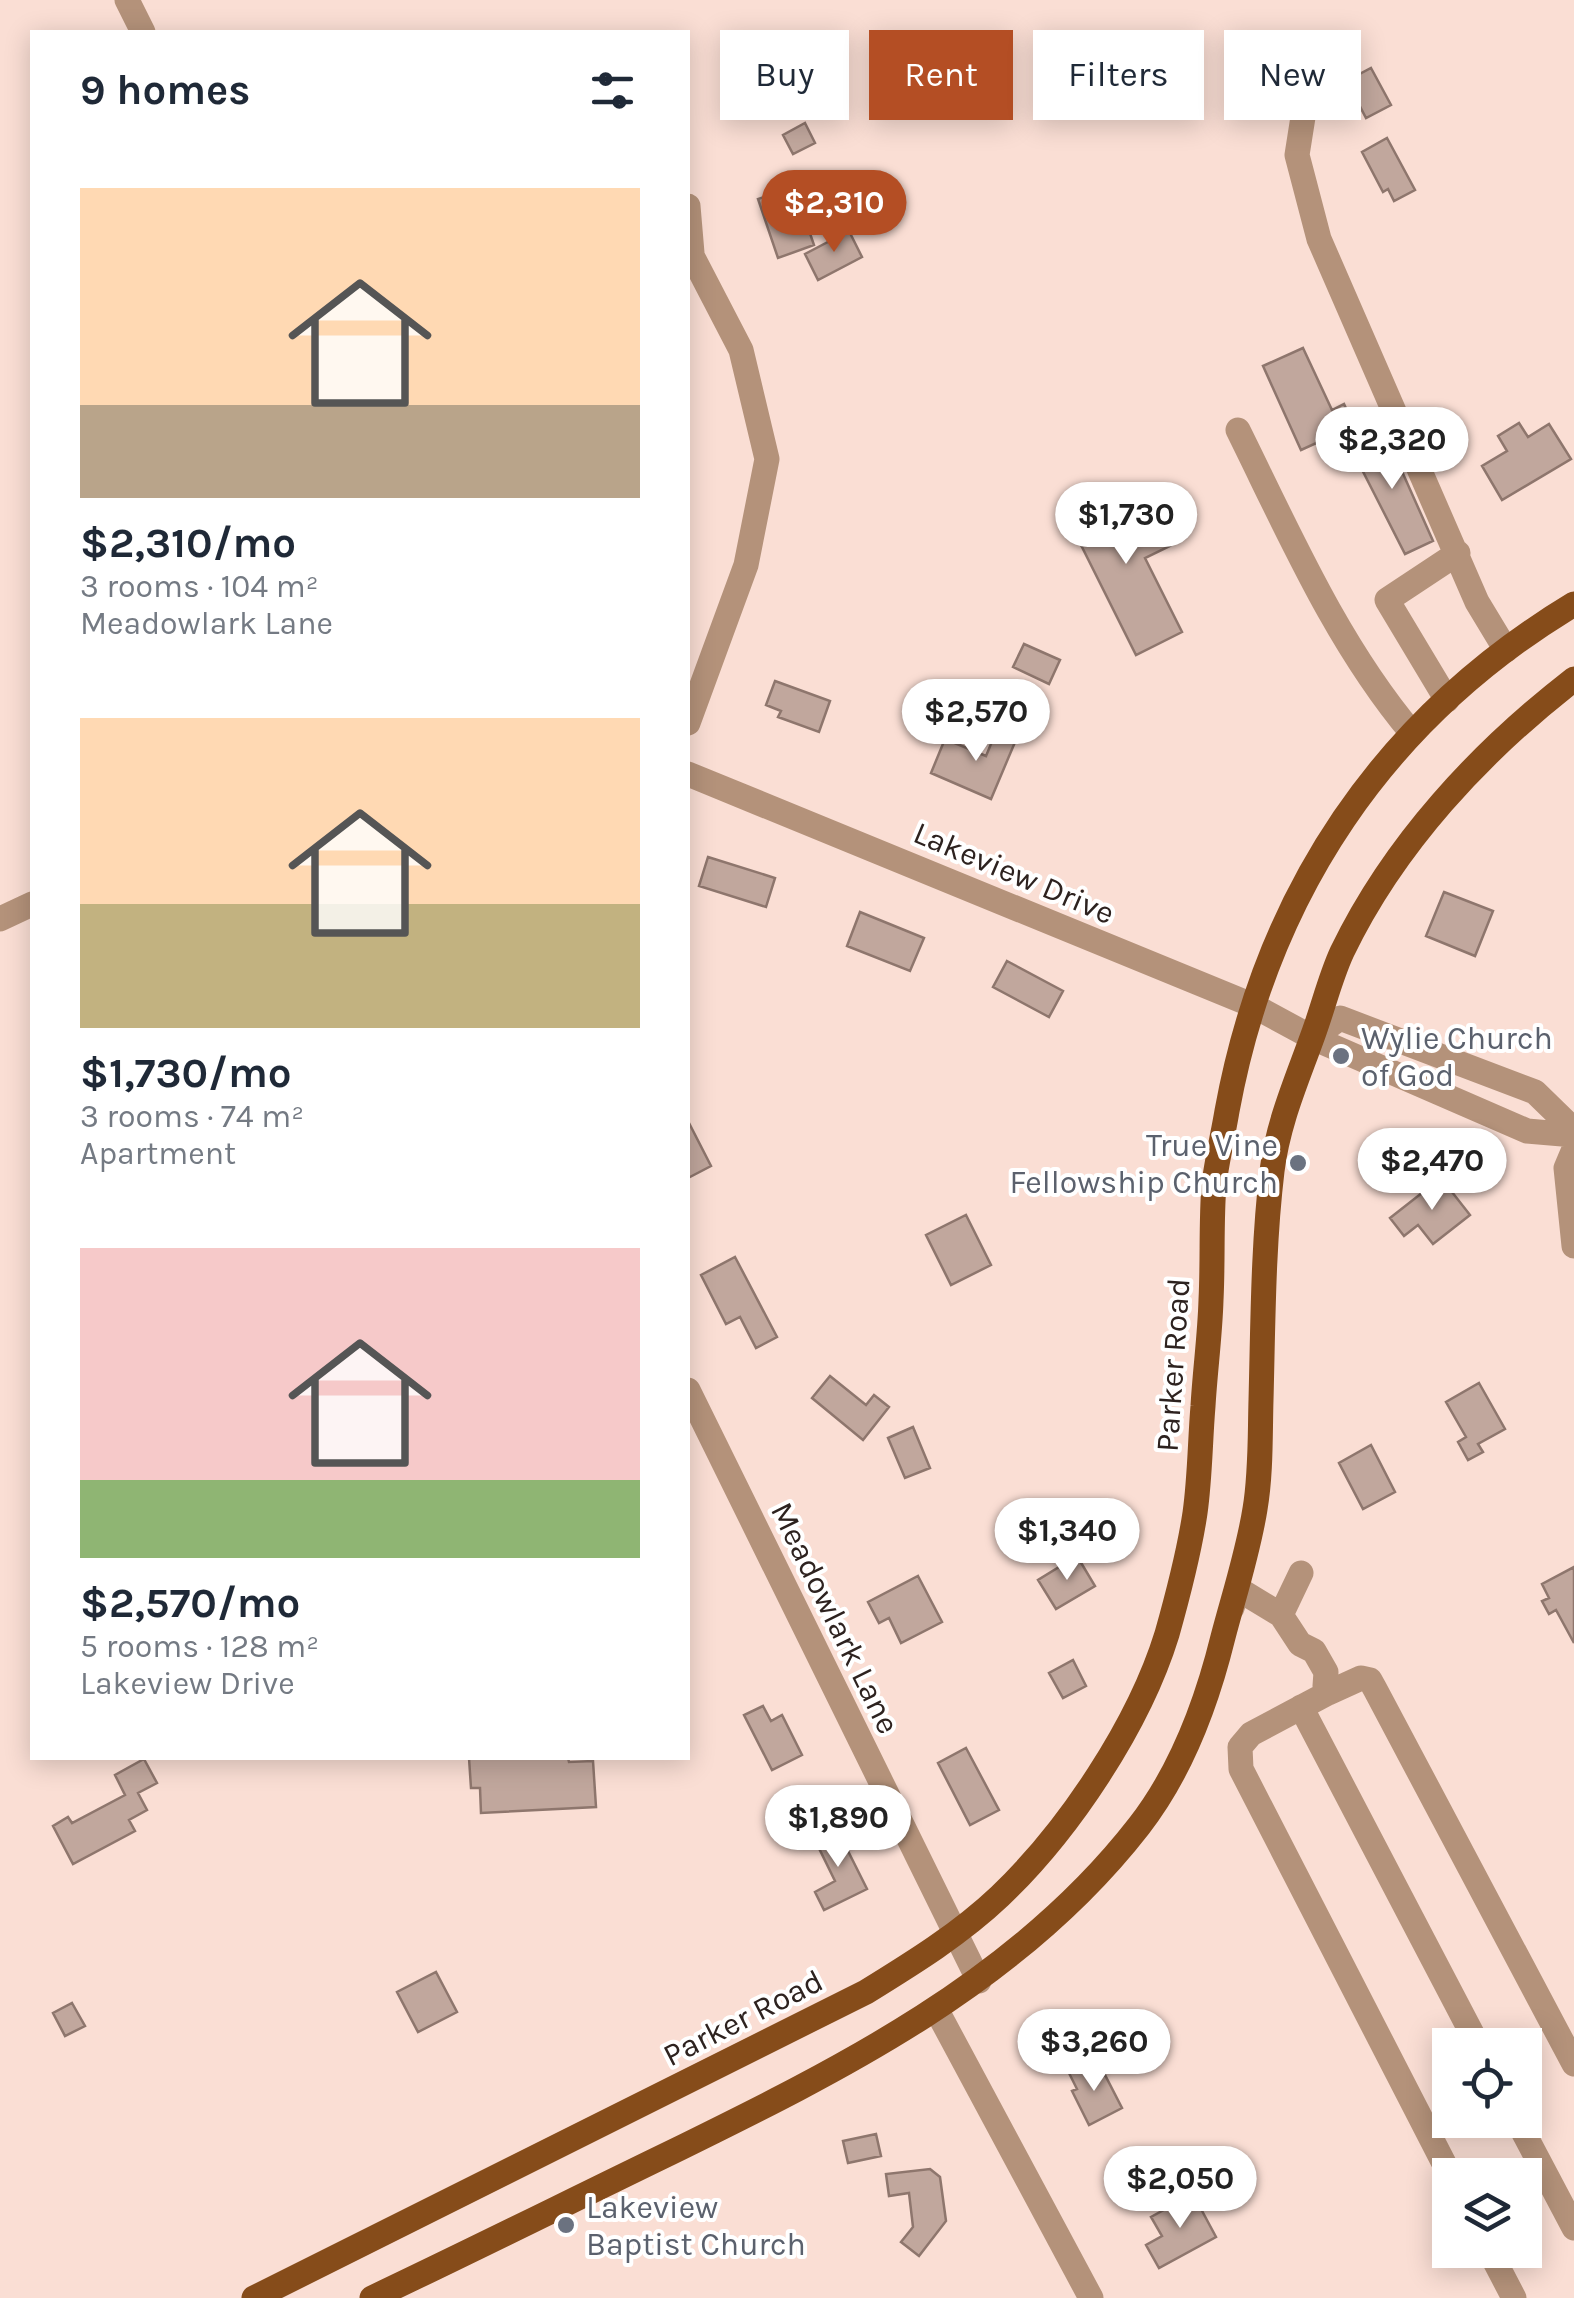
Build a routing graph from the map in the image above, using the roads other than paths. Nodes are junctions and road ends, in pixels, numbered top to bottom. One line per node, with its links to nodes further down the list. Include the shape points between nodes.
1 (128, 0): 2 (street)
2 (142, 30)
3 (1303, 120): 6 (street, via 1297,155 1319,239)
4 (690, 250): 11 (street, via 741,350 767,459 746,565)
5 (1238, 430): 12 (street, via 1365,671)
6 (1458, 553): 8 (street); 10 (street, via 1387,600)
7 (1574, 604): 8 (main road, Parker Road)
8 (1506, 650): 10 (main road, Parker Road)
9 (1574, 679): 17 (main road, via 1448,794 1404,850 1340,955)
10 (1447, 700): 12 (main road, Parker Road)
11 (690, 718)
12 (1412, 733): 16 (main road, Parker Road, via 1350,807 1312,867)
13 (690, 775): 16 (street, Lakeview Drive)
14 (30, 905): 15 (street)
15 (0, 919)
16 (1252, 1005): 17 (street, Lakeview Drive); 27 (main road, Parker Road, via 1214,1183 1195,1512 1166,1636 1102,1769 1001,1895)
17 (1312, 1038): 18 (street, Lakeview Drive, via 1528,1131); 18 (street, via 1340,1018 1535,1092); 24 (main road, via 1284,1108 1272,1167 1256,1507)
18 (1574, 1133)
19 (1574, 1149): 20 (street, via 1566,1168)
20 (1574, 1246)
21 (690, 1394): 27 (street, Meadowlark Lane)
22 (1301, 1574): 23 (street)
23 (1281, 1615): 24 (street, via 1238,1589); 25 (street, via 1300,1644 1314,1651 1326,1672)
24 (1227, 1622): 28 (main road, via 1203,1704 1143,1821 1050,1922)
25 (1326, 1690): 26 (street); 31 (street, via 1361,1678 1376,1689)
26 (1301, 1707): 30 (street); 33 (street, via 1251,1734 1240,1747 1241,1769)
27 (955, 1934): 28 (street, Meadowlark Lane); 36 (main road, Parker Road, via 866,1992 762,2047)
28 (979, 1982): 29 (main road)
29 (936, 2009): 37 (main road, via 770,2104); 38 (street)
30 (1469, 2028)
31 (1574, 2064)
32 (1526, 2138): 34 (street)
33 (1441, 2158)
34 (1574, 2228)
35 (1498, 2268): 39 (street)
36 (254, 2298)
37 (372, 2298)
38 (1091, 2298)
39 (1514, 2298)

